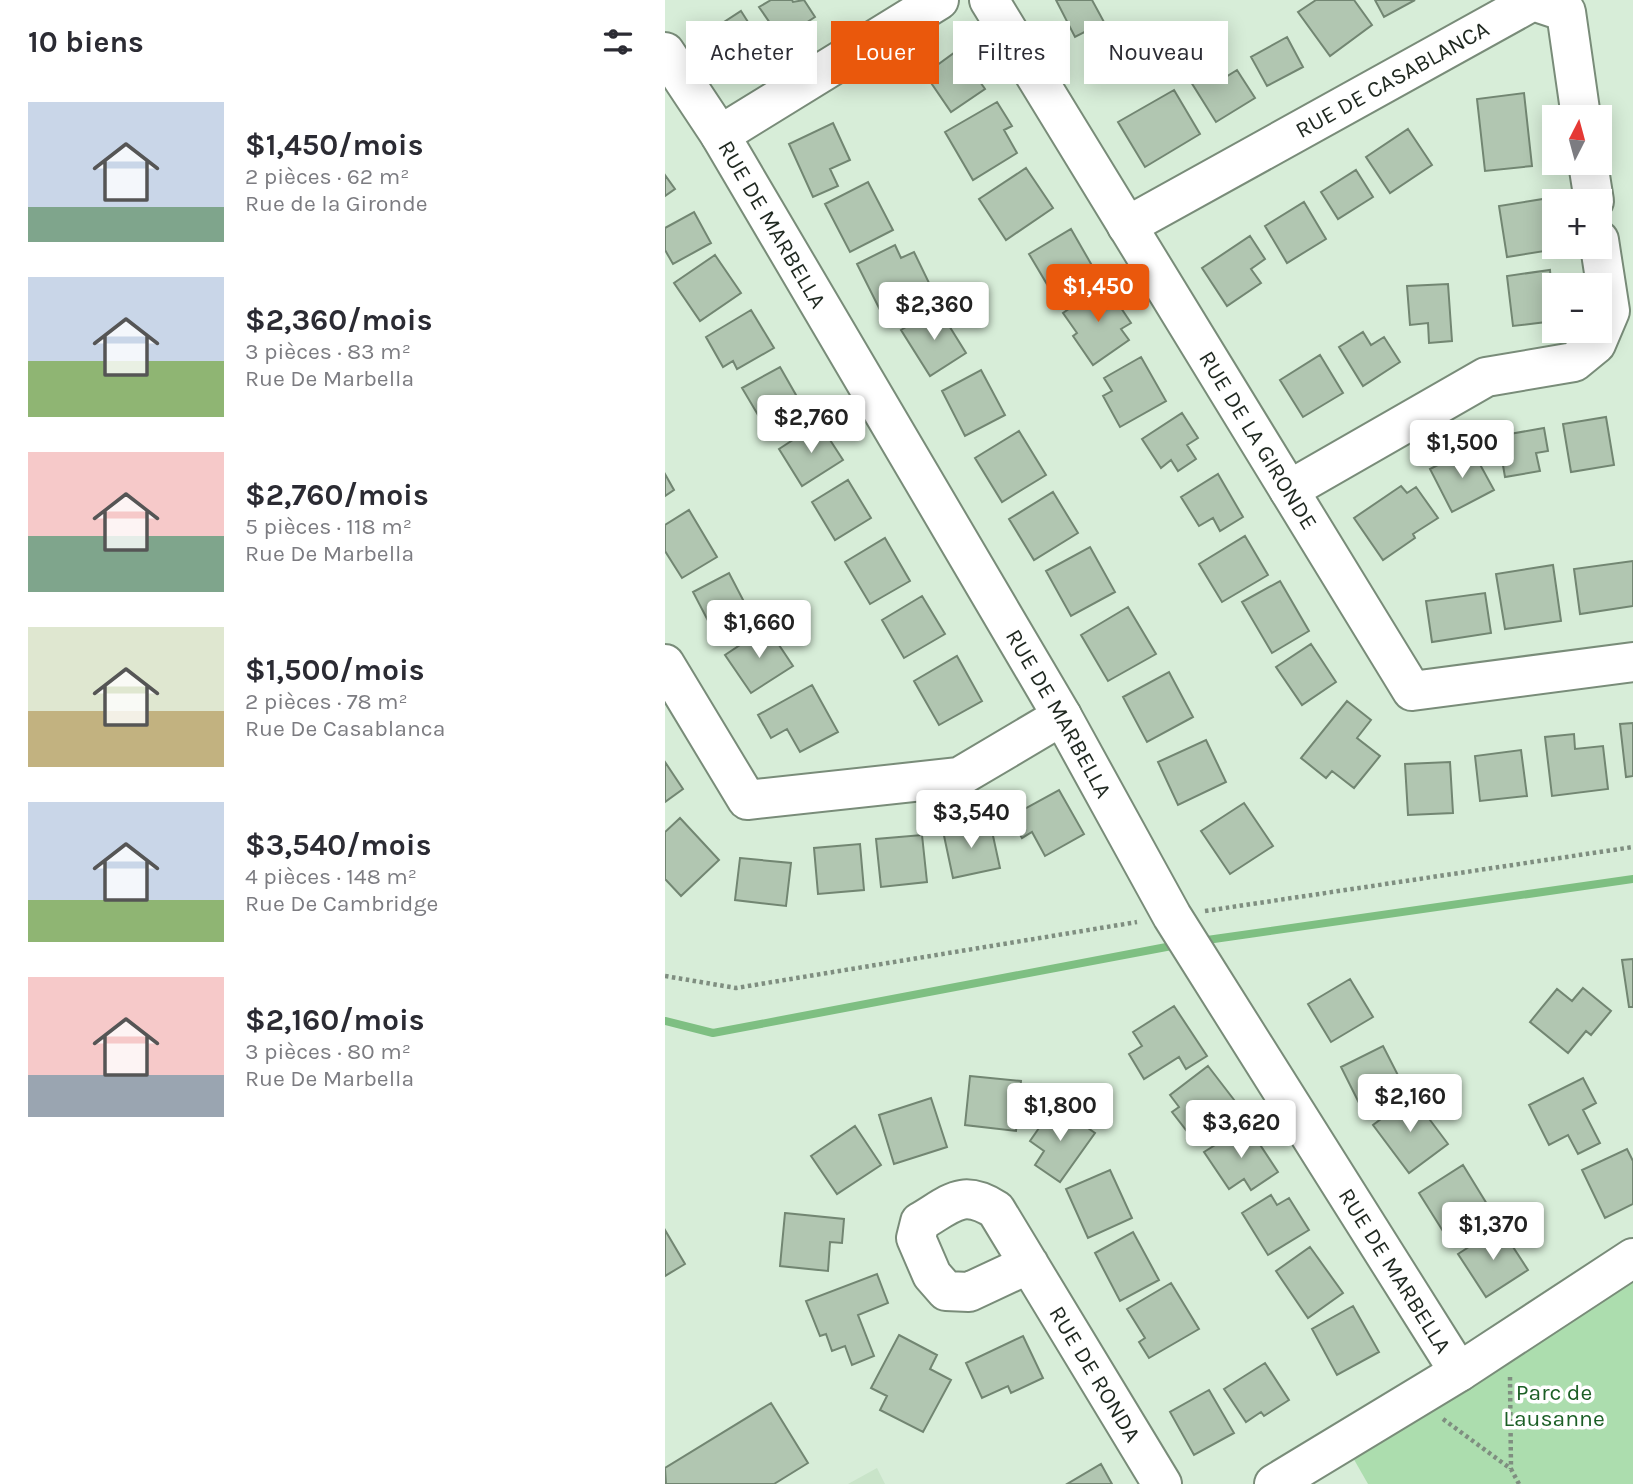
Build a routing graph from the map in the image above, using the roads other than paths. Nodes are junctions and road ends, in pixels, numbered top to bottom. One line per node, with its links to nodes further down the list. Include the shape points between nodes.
1 (939, 0): 5 (street)
2 (989, 0): 6 (street, RUE DE LA GIRONDE)
3 (665, 52): 5 (street, RUE DE MARBELLA)
4 (1579, 105): 6 (street, RUE DE CASABLANCA, via 1566,12 1533,1)
5 (720, 135): 11 (street, RUE DE MARBELLA)
6 (1127, 226): 8 (street, RUE DE LA GIRONDE)
7 (1602, 259): 8 (street, via 1610,311 1596,344 1574,362 1486,377)
8 (1289, 490): 9 (street, RUE DE LA GIRONDE, via 1412,691)
9 (1633, 662)
10 (665, 664): 11 (street, via 747,800 959,777)
11 (1062, 716): 14 (street, RUE DE MARBELLA, via 1172,916)
12 (1633, 1258): 14 (street)
13 (1028, 1264): 15 (street, RUE DE RONDA)
14 (1459, 1372): 16 (street)
15 (1161, 1484)
16 (1274, 1484)

